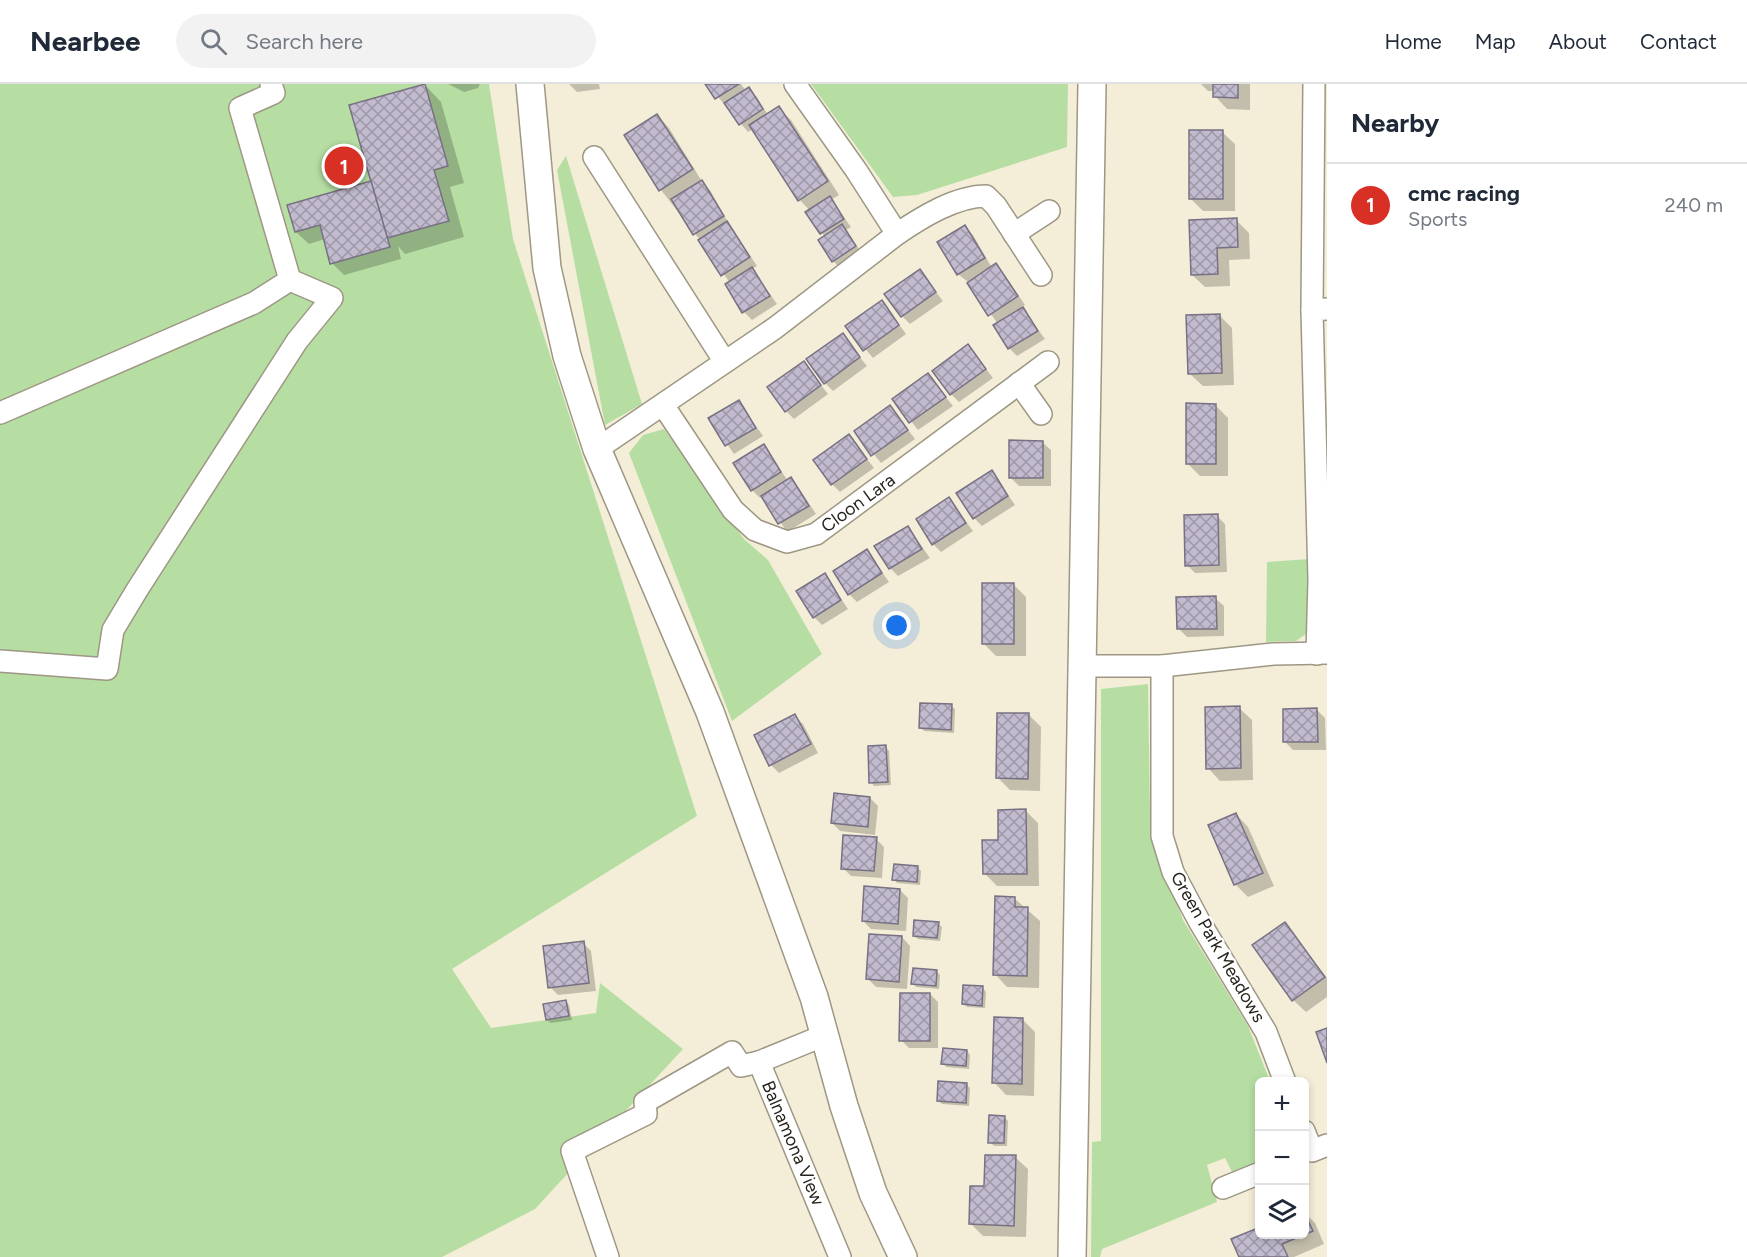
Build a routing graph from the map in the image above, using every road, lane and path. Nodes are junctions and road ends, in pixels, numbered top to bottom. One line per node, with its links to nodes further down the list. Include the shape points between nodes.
1 (271, 84): 11 (street, via 274,93 240,108)
2 (530, 84): 19 (main road, via 547,268 567,356)
3 (795, 84): 8 (street)
4 (1092, 84): 22 (main road)
5 (1314, 84): 12 (street)
6 (594, 157): 13 (street)
7 (1049, 211): 9 (street)
8 (897, 234): 9 (street, via 971,196 986,196); 13 (street)
9 (1014, 234): 10 (street)
10 (1041, 275)
11 (290, 280): 17 (street, via 254,303); 21 (street, via 332,298 297,340 137,590 113,630 107,669)
12 (1320, 309): 20 (street)
13 (725, 362): 16 (street)
14 (1048, 362): 15 (street, Cloon Lara)
15 (1019, 383): 16 (street, Cloon Lara, via 816,534 787,542 755,530 733,510); 18 (street)
16 (663, 405): 19 (street)
17 (0, 413)
18 (1041, 414)
19 (597, 449): 24 (main road, via 710,712)
20 (1322, 654): 23 (street, via 1273,654)
21 (0, 661)
22 (1080, 666): 23 (street); 32 (main road)
23 (1162, 666): 26 (street, Green Park Meadows, via 1162,836 1173,872 1266,1032)
24 (825, 1035): 25 (street, Balnamona View); 31 (main road, via 873,1193)
25 (759, 1062): 29 (street, via 741,1066 732,1052 645,1102 646,1114 572,1151); 30 (street, Balnamona View)
26 (1283, 1077)
27 (1255, 1175): 28 (street)
28 (1223, 1188)
29 (608, 1257)
30 (840, 1257)
31 (903, 1257)
32 (1072, 1257)

